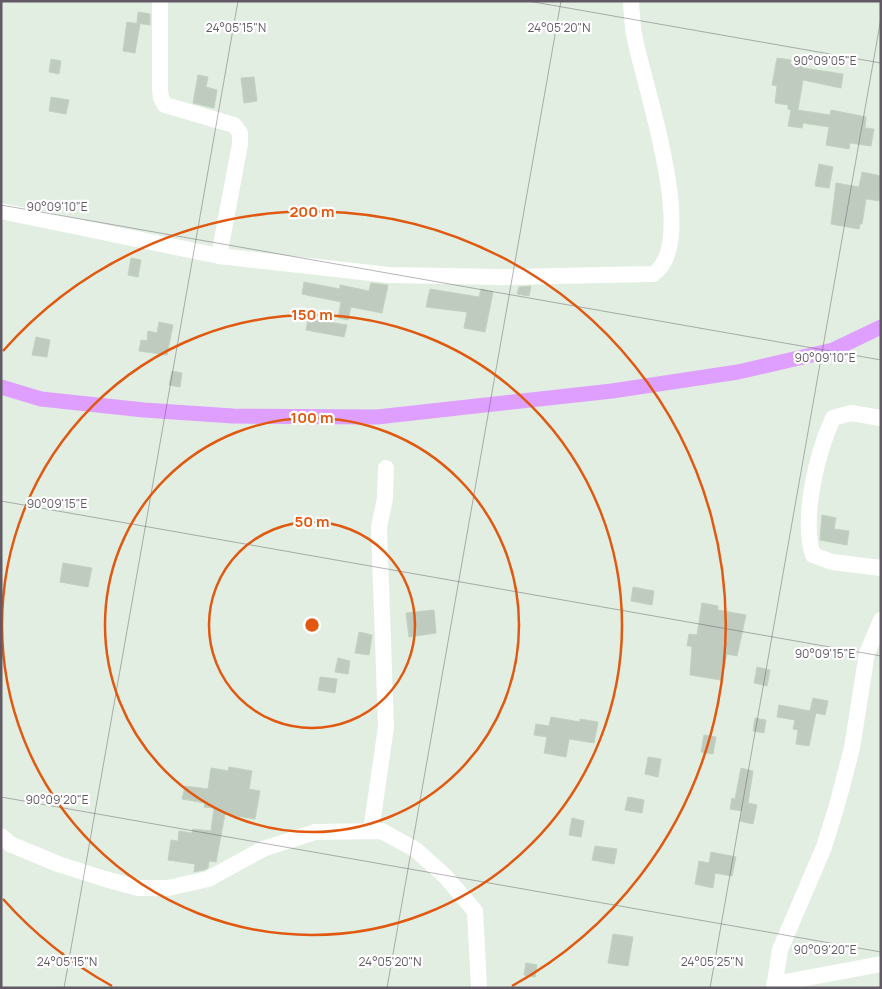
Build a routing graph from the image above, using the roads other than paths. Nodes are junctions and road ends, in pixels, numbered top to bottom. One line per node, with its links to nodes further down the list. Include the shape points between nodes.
1 (160, 1): 4 (street, via 160,98 165,105 234,125 240,133)
2 (631, 1): 4 (street, via 634,38 672,195 669,254 653,274 504,278 389,275)
3 (1, 211): 4 (street)
4 (219, 256)
5 (881, 418): 7 (street, via 851,413 833,418 817,464 809,526 813,555 832,562)
6 (386, 468): 9 (street, via 385,498 379,527 386,727)
7 (881, 568)
8 (881, 620): 12 (street, via 866,653 852,748 837,805 824,846 780,950)
9 (371, 831): 10 (street, via 315,832 263,849 208,879 168,888 138,888 105,879 58,864 10,844); 13 (street, via 382,831 416,850 445,876 474,911)
10 (1, 836)
11 (881, 964): 12 (street)
12 (774, 986)
13 (479, 988)

